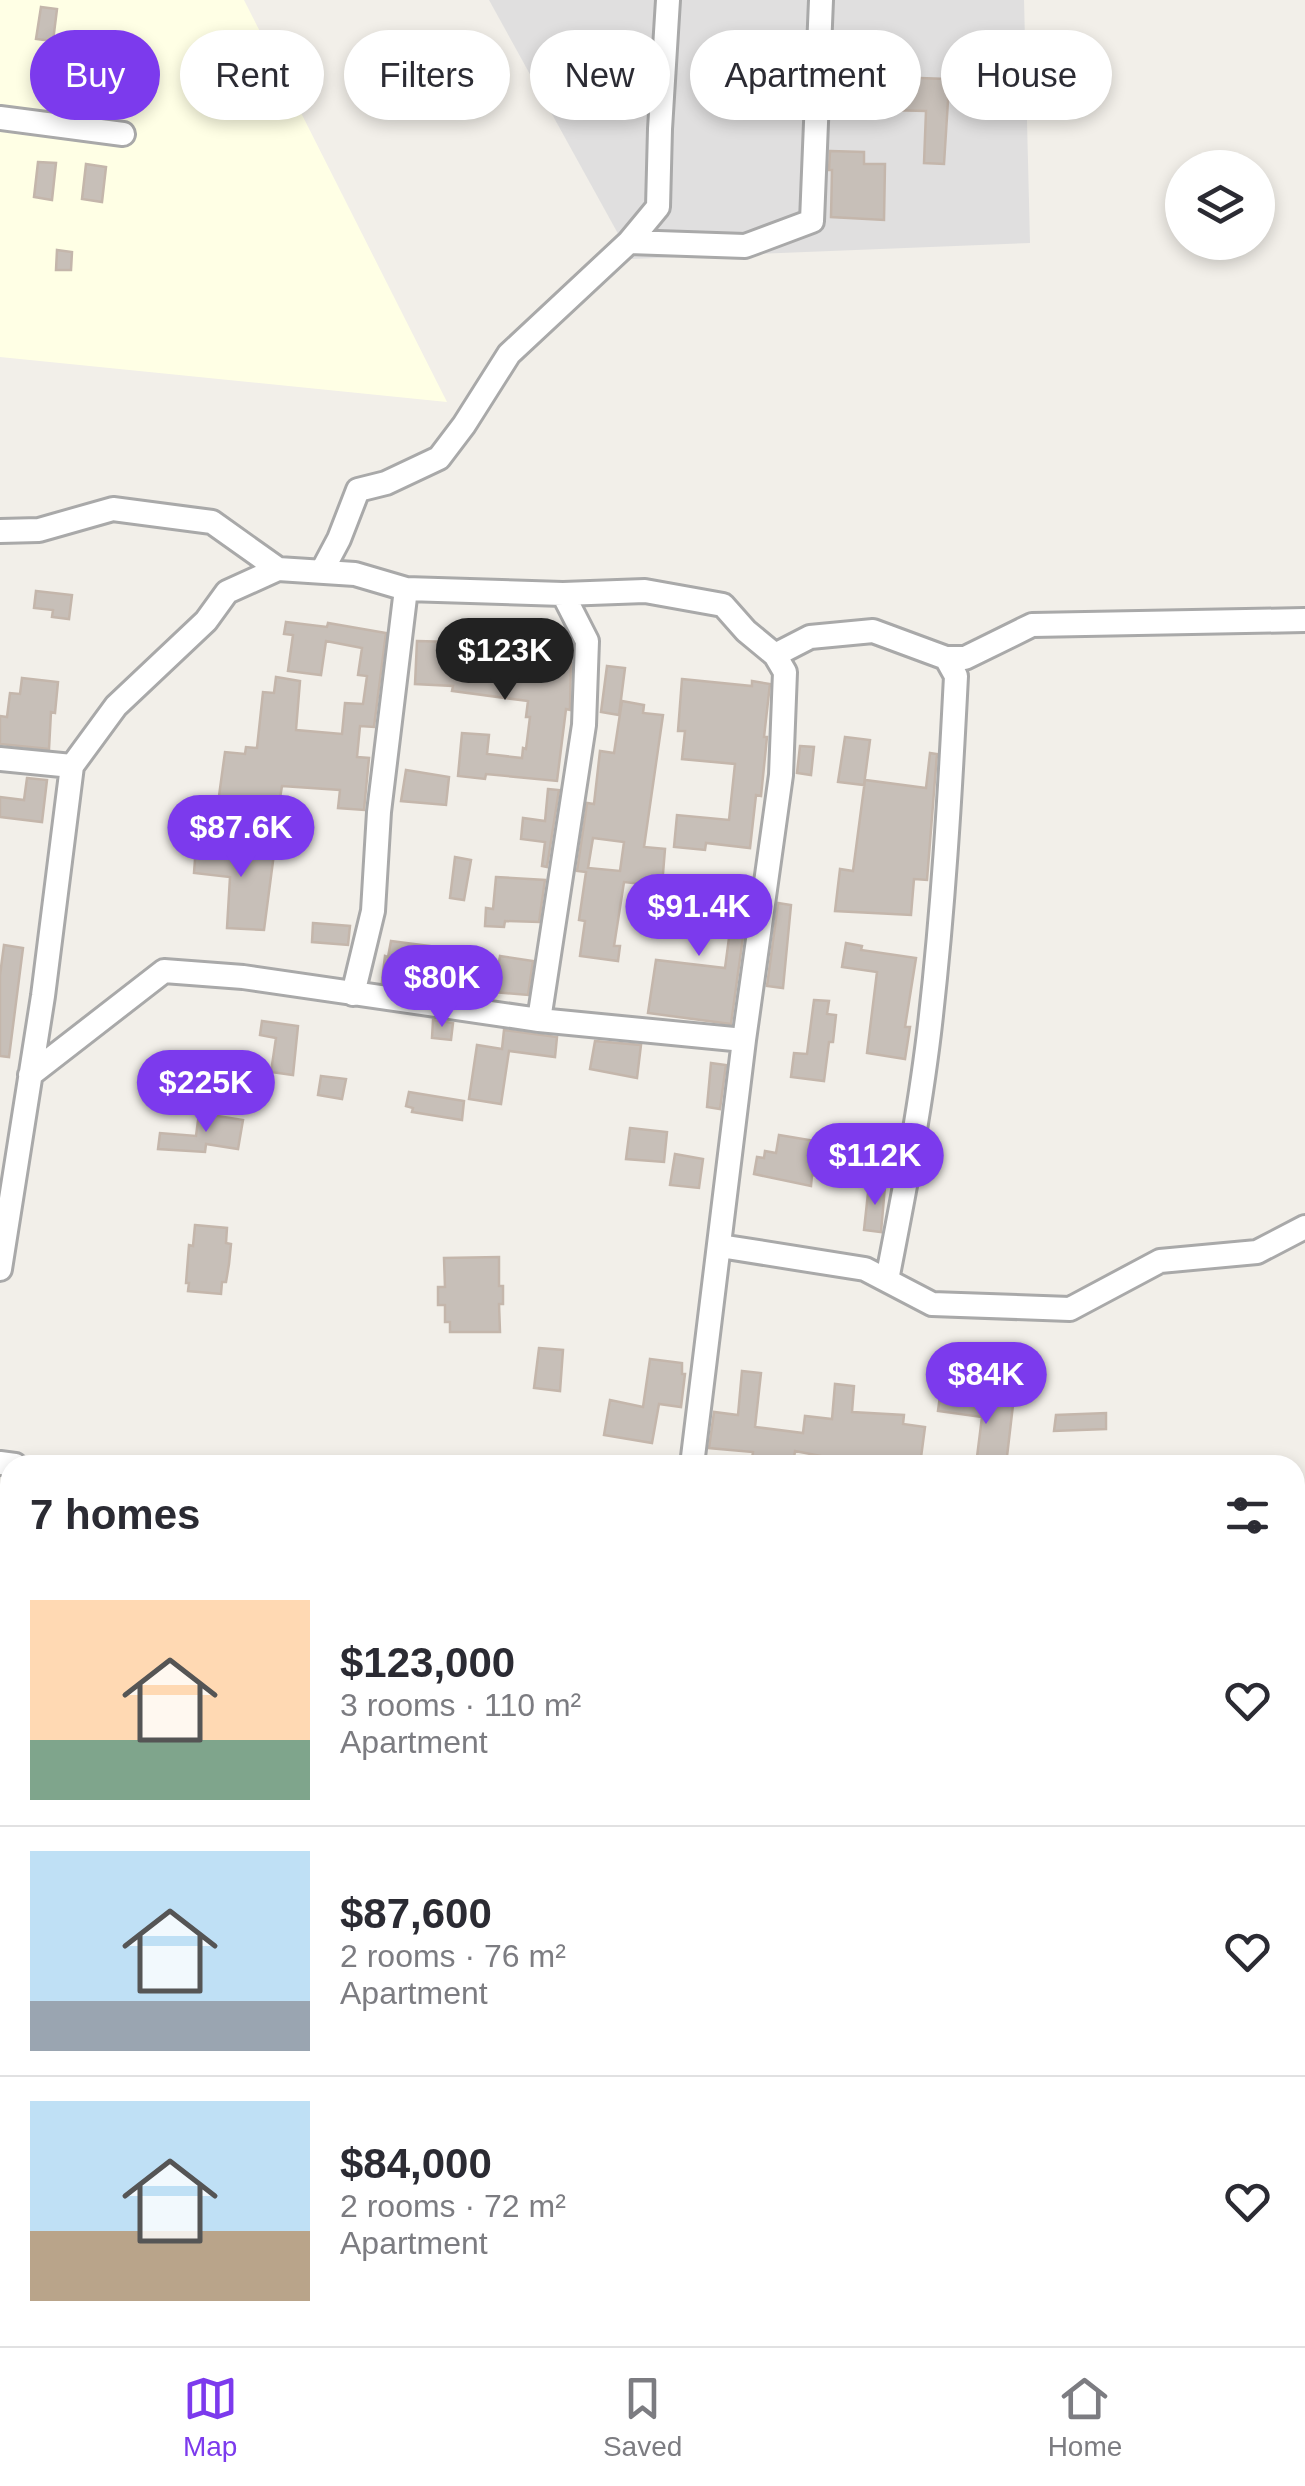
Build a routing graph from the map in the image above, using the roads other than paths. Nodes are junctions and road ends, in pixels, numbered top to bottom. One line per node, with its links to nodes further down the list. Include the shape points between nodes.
1 (668, 0): 5 (street, via 658,207)
2 (821, 0): 5 (street, via 812,220 744,246)
3 (0, 118): 4 (street)
4 (122, 134)
5 (629, 242): 8 (street, via 510,354 439,458 358,490)
6 (0, 531): 7 (street, via 38,530 113,509 212,522)
7 (278, 569): 8 (street); 15 (street, via 227,592 206,621 116,706)
8 (322, 570): 9 (street)
9 (406, 589): 10 (street); 16 (street, via 374,911)
10 (563, 594): 12 (street, via 645,592 723,605); 17 (street, via 587,640 584,725)
11 (1305, 620): 13 (street, via 1032,625 965,658)
12 (775, 655): 13 (street, via 810,637 872,630); 18 (street, via 785,672 780,775)
13 (946, 658): 23 (street, via 956,676 942,902 912,1153)
14 (0, 758): 15 (street)
15 (72, 766): 19 (street)
16 (353, 994): 17 (street); 19 (street, via 164,971)
17 (539, 1020): 18 (street)
18 (744, 1040): 21 (street)
19 (30, 1075): 22 (street)
20 (1305, 1227): 23 (street, via 1257,1252 1160,1261 1070,1309 932,1304)
21 (720, 1246): 23 (street, via 865,1269); 24 (street)
22 (0, 1269)
23 (887, 1280)
24 (693, 1455)

